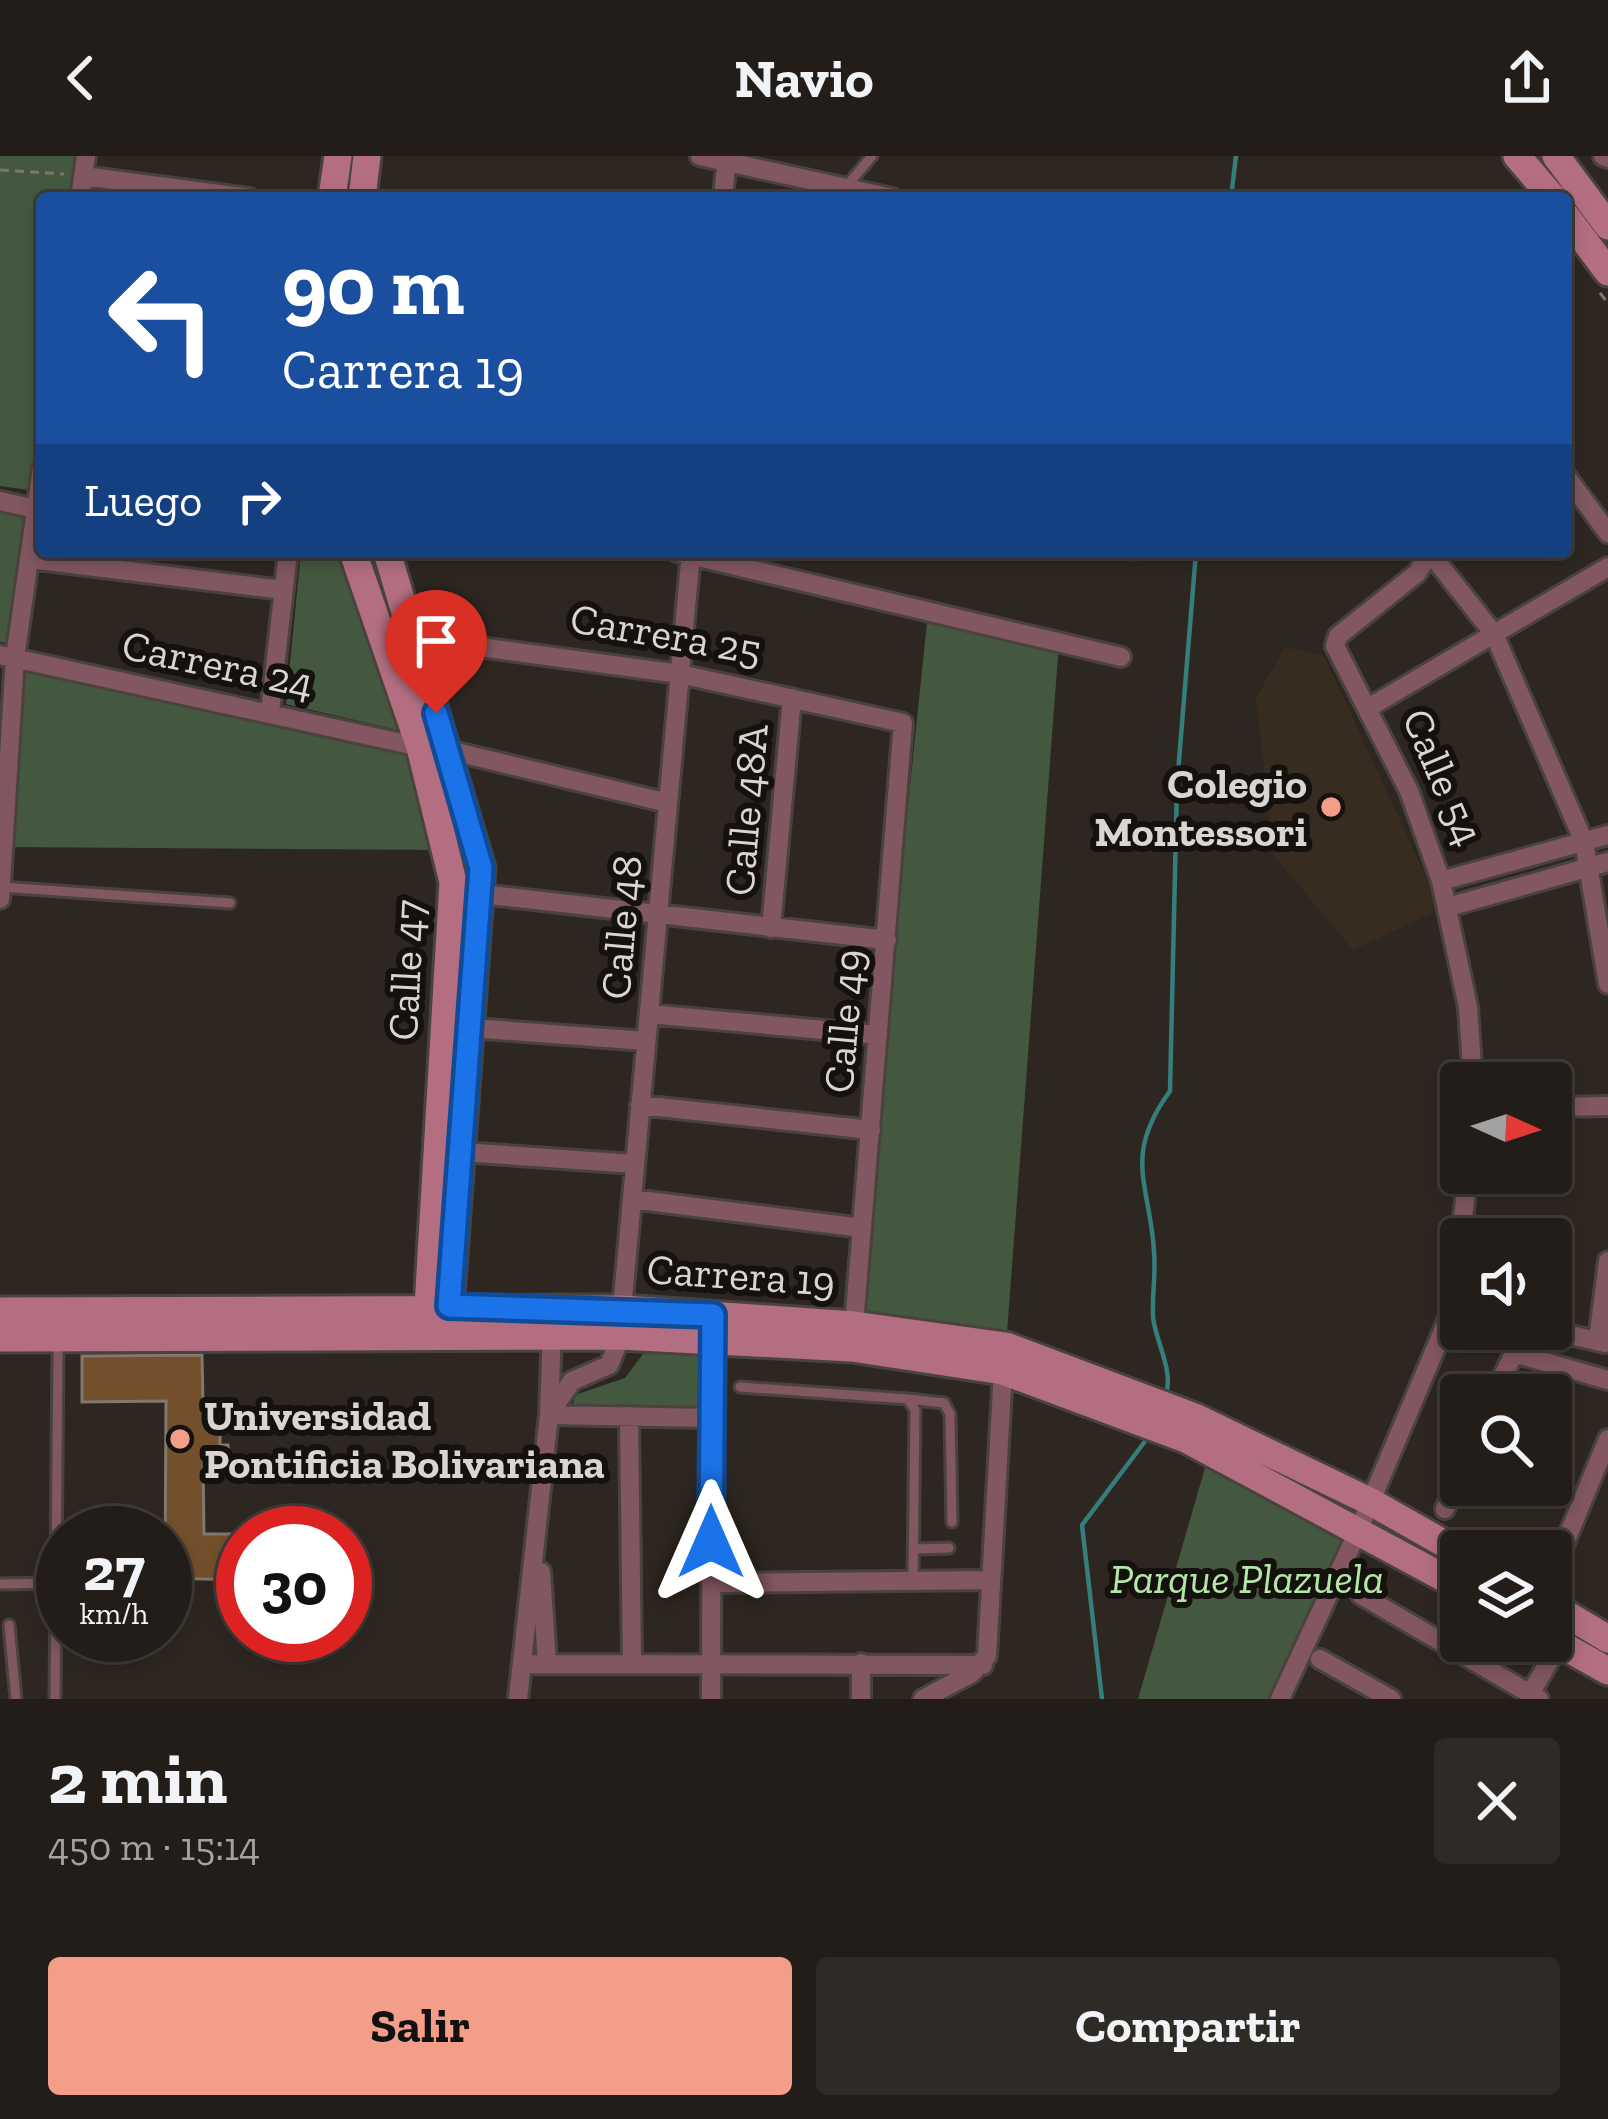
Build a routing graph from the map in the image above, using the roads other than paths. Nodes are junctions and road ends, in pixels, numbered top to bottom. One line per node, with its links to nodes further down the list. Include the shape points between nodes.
1 (338, 156): 10 (main road)
2 (367, 156): 11 (main road)
3 (700, 156): 5 (street)
4 (872, 156): 8 (lane)
5 (727, 159): 8 (street); 12 (street)
6 (84, 166): 9 (street)
7 (1545, 171): 14 (main road)
8 (845, 188): 13 (street)
9 (218, 192)
10 (333, 192)
11 (363, 192)
12 (724, 192)
13 (864, 192)
14 (1569, 192)
15 (1572, 195): 17 (main road)
16 (1572, 224): 18 (main road)
17 (1608, 226)
18 (1608, 272)
19 (1572, 484): 22 (street)
20 (0, 501): 21 (street)
21 (36, 508): 30 (street)
22 (1608, 533)
23 (287, 558): 32 (street)
24 (355, 558): 42 (main road, Calle 47)
25 (389, 558): 34 (main road, Calle 47)
26 (686, 558): 37 (street, Calle 48)
27 (707, 558): 36 (street)
28 (1426, 558): 39 (street, Calle 54, via 1338,636 1336,656)
29 (1435, 558): 33 (street)
30 (29, 559): 32 (street); 35 (street)
31 (1608, 566): 33 (street)
32 (283, 590): 40 (street)
33 (1495, 634): 39 (street); 46 (street)
34 (413, 638): 37 (street, Carrera 25); 42 (main road, Calle 47)
35 (8, 656): 40 (street, Carrera 24); 43 (street)
36 (1120, 658)
37 (680, 674): 38 (street, Carrera 25); 44 (street, Calle 48)
38 (792, 698): 41 (street, Carrera 25); 55 (street, Calle 48A)
39 (1369, 708): 48 (street, Calle 54)
40 (270, 712): 42 (street, Carrera 24)
41 (903, 723): 56 (street, Calle 49)
42 (434, 749): 44 (street, Carrera 24); 50 (main road, Calle 47, via 476,842); 60 (main road, Calle 47, via 453,882)
43 (4, 768): 49 (street)
44 (668, 803): 54 (street, Calle 48)
45 (1608, 835): 46 (street)
46 (1584, 842): 47 (street); 48 (street)
47 (1599, 865): 53 (street); 57 (street)
48 (1441, 881): 53 (street, Calle 54)
49 (1, 886): 51 (street); 52 (lane)
50 (481, 894): 54 (street); 60 (main road, Calle 47)
51 (0, 899)
52 (230, 903)
53 (1448, 907): 62 (street, Calle 54)
54 (658, 917): 55 (street); 58 (street, Calle 48)
55 (771, 928): 56 (street)
56 (887, 940): 59 (street, Calle 49)
57 (1608, 984)
58 (649, 1014): 59 (street); 61 (street, Calle 48)
59 (878, 1035): 66 (street, Calle 49)
60 (462, 1041): 61 (street); 67 (main road, Calle 47); 73 (main road, Calle 47)
61 (646, 1041): 63 (street, Calle 48)
62 (1472, 1062)
63 (640, 1106): 66 (street); 68 (street, Calle 48)
64 (1608, 1106): 65 (street)
65 (1572, 1107)
66 (871, 1130): 70 (street, Calle 49)
67 (461, 1152): 68 (street); 73 (main road, Calle 47)
68 (635, 1164): 69 (street, Calle 48)
69 (632, 1199): 70 (street); 75 (street, Calle 48)
70 (862, 1228): 76 (street, Calle 49)
71 (1608, 1261): 81 (street)
72 (0, 1311): 73 (main road, Carrera 19)
73 (438, 1320): 74 (main road, Carrera 19); 80 (main road, Carrera 19)
74 (552, 1321): 75 (main road, Carrera 19); 89 (street)
75 (621, 1322): 77 (main road, Carrera 19); 89 (street, via 609,1365 572,1381)
76 (854, 1324): 77 (main road, Carrera 19); 88 (main road, Carrera 19, via 1006,1346)
77 (713, 1328): 83 (main road, Carrera 19); 91 (street)
78 (1572, 1336): 81 (street)
79 (0, 1338): 80 (main road, Carrera 19)
80 (58, 1338): 95 (lane)
81 (1603, 1343)
82 (1440, 1346): 94 (street)
83 (1004, 1371): 88 (main road, Carrera 19); 106 (street)
84 (1504, 1374): 85 (street, via 1514,1353)
85 (1608, 1380)
86 (740, 1388): 87 (lane)
87 (908, 1399): 98 (lane, via 944,1403 950,1414); 104 (lane, via 915,1410)
88 (1130, 1404): 92 (main road, Carrera 19)
89 (549, 1415): 90 (street); 99 (street)
90 (629, 1415): 91 (street); 123 (street)
91 (711, 1418): 109 (street)
92 (1191, 1428): 94 (main road, Carrera 19); 100 (main road, Carrera 19)
93 (1608, 1439): 101 (street)
94 (1371, 1502): 100 (street); 102 (main road)
95 (55, 1506)
96 (1446, 1506): 97 (street)
97 (1445, 1509)
98 (952, 1522)
99 (537, 1526): 119 (street); 122 (street)
100 (1359, 1529): 105 (main road); 134 (street)
101 (1570, 1530)
102 (1440, 1541)
103 (950, 1548): 104 (lane)
104 (914, 1549): 107 (lane)
105 (1440, 1576)
106 (991, 1580): 107 (street); 124 (street)
107 (913, 1581): 109 (street)
108 (36, 1583): 110 (lane)
109 (712, 1583): 120 (street)
110 (0, 1584)
111 (1361, 1595): 126 (street)
112 (1572, 1617): 114 (main road)
113 (9, 1625): 128 (lane)
114 (1608, 1639)
115 (1572, 1651): 125 (main road)
116 (1320, 1659): 135 (street)
117 (55, 1662): 129 (lane)
118 (1547, 1662): 127 (street)
119 (548, 1663): 122 (street); 123 (street)
120 (711, 1663): 121 (street); 123 (street); 131 (street)
121 (862, 1663): 124 (street); 132 (street)
122 (522, 1664): 130 (street)
123 (632, 1664)
124 (983, 1665): 133 (street)
125 (1608, 1671)
126 (1509, 1681): 127 (street); 136 (street)
127 (1534, 1696)
128 (16, 1699)
129 (55, 1699)
130 (518, 1699)
131 (711, 1699)
132 (861, 1699)
133 (923, 1699)
134 (1280, 1699)
135 (1391, 1699)
136 (1495, 1699)

